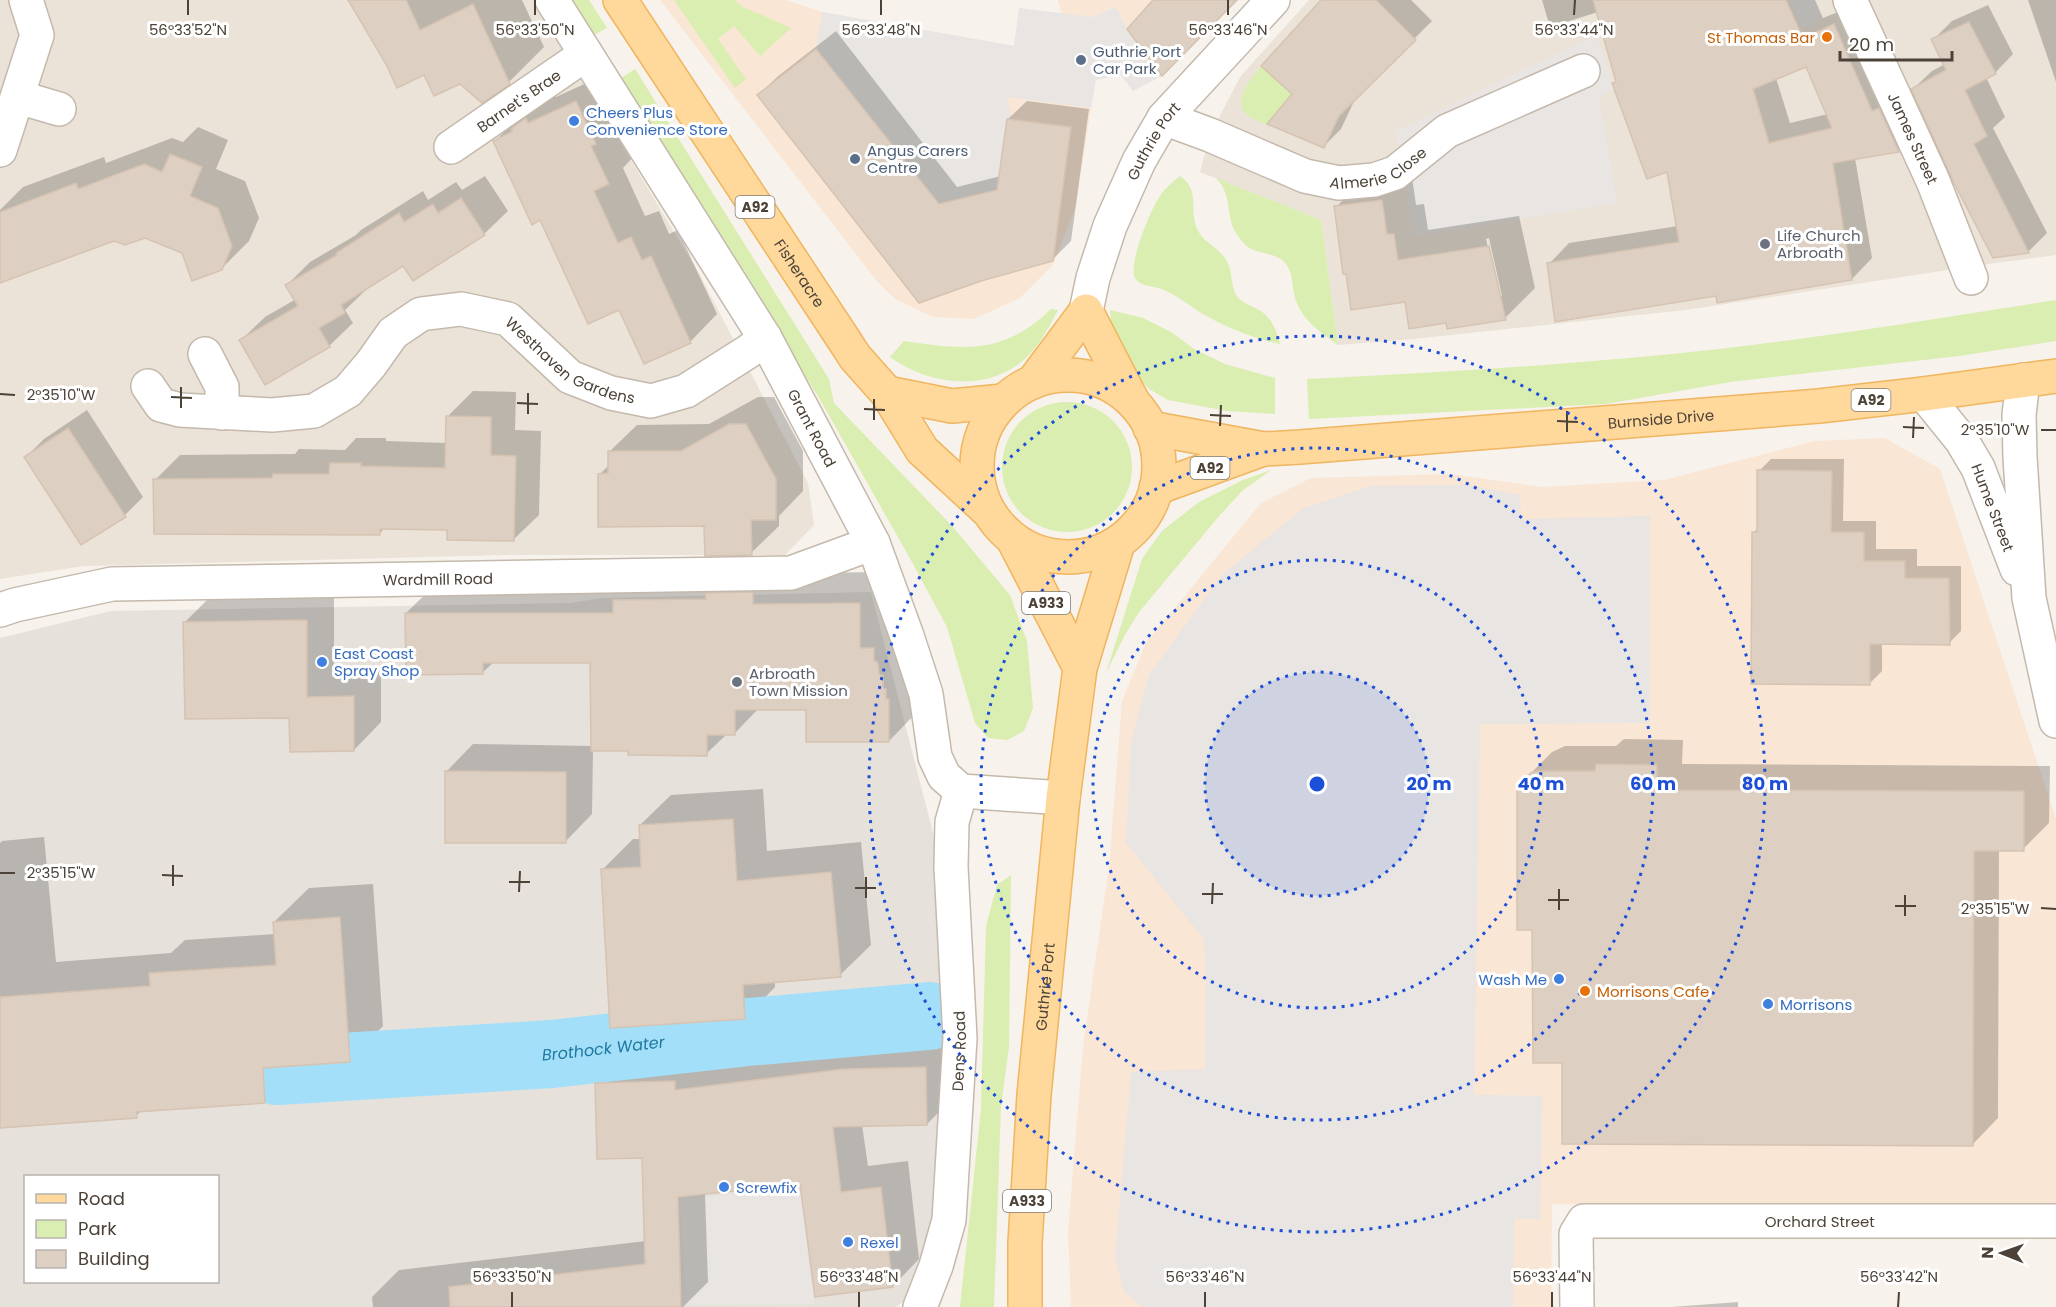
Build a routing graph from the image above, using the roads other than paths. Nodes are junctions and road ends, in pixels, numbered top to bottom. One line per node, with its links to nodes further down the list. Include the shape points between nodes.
1 (26, 0): 8 (street, via 37,35)
2 (552, 0): 6 (street, Grant Road)
3 (620, 0): 21 (main road, Fisheracre / A92, via 855,357)
4 (1273, 0): 10 (street, Guthrie Port)
5 (1850, 0): 13 (street, James Street, via 1933,181)
6 (586, 54): 11 (street, Barnet's Brae); 15 (street, Grant Road)
7 (1583, 71): 10 (street, Almerie Close, via 1447,131 1395,173 1374,180 1339,183 1305,176)
8 (18, 97): 9 (street); 12 (street)
9 (59, 109)
10 (1164, 118): 14 (street, Guthrie Port, via 1110,225)
11 (451, 147)
12 (0, 150)
13 (1971, 278)
14 (1086, 311): 19 (main road, Guthrie Port); 25 (main road)
15 (765, 338): 24 (street, Westhaven Gardens, via 686,391 651,401 611,393 570,377 508,319 461,309 421,314 393,333 348,391 314,411 272,415); 30 (street, Grant Road)
16 (205, 354): 24 (street, via 222,387)
17 (2056, 376): 18 (main road, Burnside Drive / A92)
18 (2023, 380): 22 (main road, Burnside Drive / A92); 32 (street, Hume Street, via 2020,457)
19 (1033, 382): 23 (main road, A92); 25 (main road, A92, via 1068,375 1092,378 1114,387)
20 (148, 386): 24 (street, Westhaven Gardens, via 161,405)
21 (886, 393): 23 (main road, A92, via 952,406); 28 (main road, Fisheracre / A92, via 922,450)
22 (1924, 394): 26 (main road, Burnside Drive / A92, via 1550,429); 32 (street, Hume Street, via 1978,468)
23 (1003, 401): 28 (main road, A92, via 986,425 977,453 978,482)
24 (222, 412)
25 (1142, 415): 26 (main road, Burnside Drive / A92); 27 (main road, A92, via 1157,447)
26 (1264, 449): 27 (main road, Burnside Drive / A92)
27 (1156, 488): 31 (main road, A92, via 1135,528)
28 (987, 510): 29 (main road, A92)
29 (1013, 539): 31 (main road, A92, via 1054,557 1076,557); 34 (main road, A933)
30 (873, 543): 33 (street, Wardmill Road, via 791,573 112,584); 36 (street, Grant Road, via 926,694 935,757 944,777)
31 (1118, 543): 34 (main road, Guthrie Port / A933)
32 (2029, 598): 35 (street, Hume Street)
33 (0, 610)
34 (1080, 668): 37 (main road, Guthrie Port / A933)
35 (2056, 722)
36 (961, 790): 37 (street); 39 (street, Dens Road, via 952,822 951,844 960,1038 949,1220)
37 (1063, 798): 40 (main road, Guthrie Port / A933, via 1034,1095 1024,1243)
38 (2056, 1221): 41 (street, Orchard Street, via 1584,1221 1576,1234)
39 (920, 1307)
40 (1025, 1307)
41 (1577, 1307)

